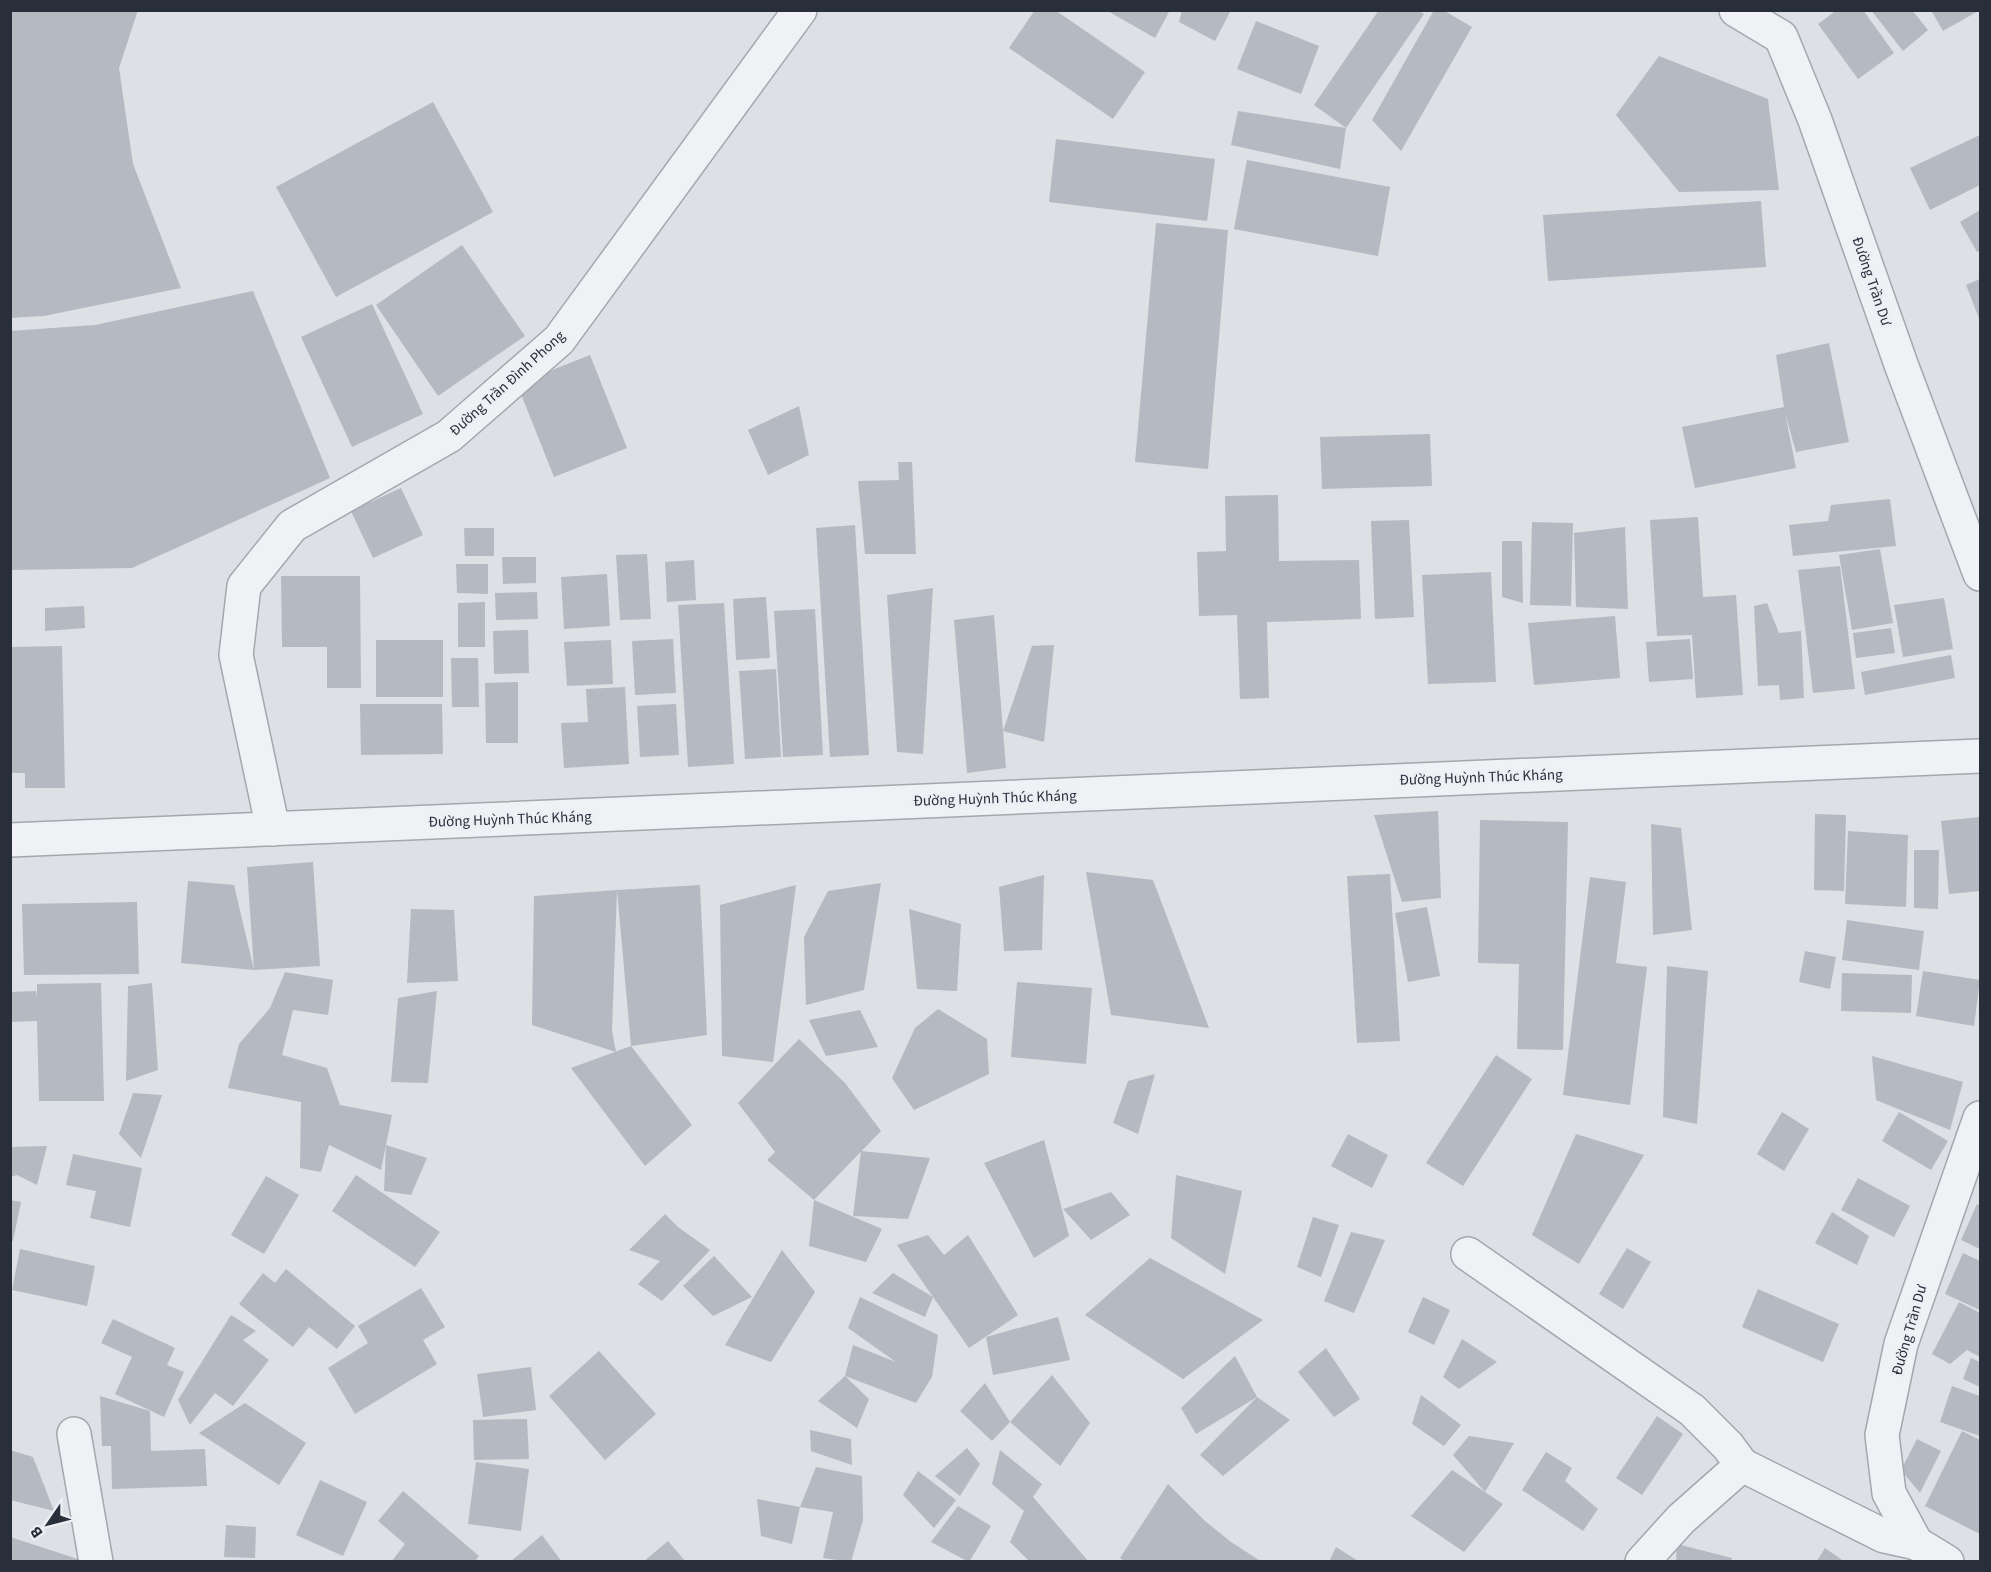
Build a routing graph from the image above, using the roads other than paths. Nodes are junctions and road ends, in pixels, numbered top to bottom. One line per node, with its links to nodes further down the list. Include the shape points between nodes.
1 (800, 10): 5 (street, Đường Trần Đình Phong, via 559,340 449,436 292,526 244,586 236,655)
2 (1736, 10): 3 (street, Đường Trần Dư, via 1781,38 1815,120)
3 (1980, 574)
4 (1980, 756): 5 (street, Đường Huỳnh Thúc Kháng)
5 (273, 829): 6 (street, Đường Huỳnh Thúc Kháng)
6 (10, 840)
7 (1980, 1118): 11 (street, Đường Trần Dư, via 1901,1344 1882,1435 1889,1493)
8 (1468, 1254): 10 (street, via 1692,1410)
9 (74, 1434): 12 (street)
10 (1742, 1465): 11 (street, via 1884,1536); 13 (street, via 1681,1519)
11 (1916, 1543): 14 (street)
12 (96, 1562)
13 (1642, 1562)
14 (1947, 1562)

